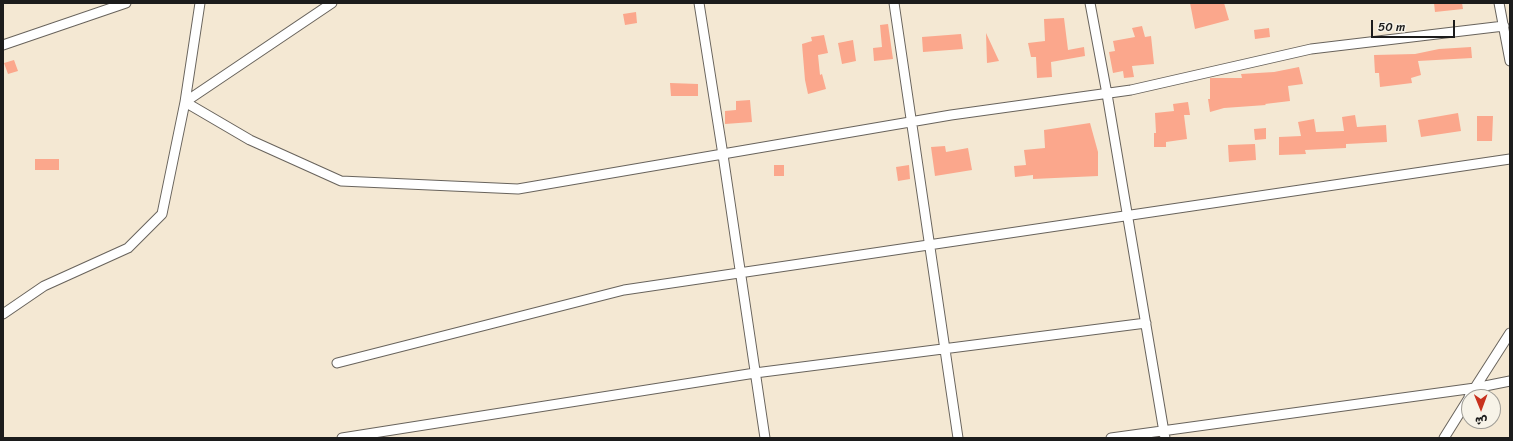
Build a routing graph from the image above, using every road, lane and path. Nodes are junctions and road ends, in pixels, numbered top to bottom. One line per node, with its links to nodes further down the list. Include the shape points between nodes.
1 (126, 3): 9 (street)
2 (200, 3): 12 (street)
3 (332, 3): 12 (street)
4 (699, 3): 14 (street)
5 (894, 3): 13 (street)
6 (1090, 3): 11 (street)
7 (1500, 3): 8 (street)
8 (1504, 26): 10 (street); 11 (street, via 1312,49)
9 (3, 45)
10 (1510, 61)
11 (1107, 94): 13 (street); 16 (street)
12 (185, 102): 14 (street, via 250,140 341,180 518,189); 19 (street, via 162,214 128,248 44,286)
13 (912, 122): 14 (street); 17 (street)
14 (723, 155): 18 (street)
15 (1510, 159): 16 (street)
16 (1128, 215): 17 (street); 20 (street)
17 (930, 244): 18 (street); 22 (street)
18 (740, 272): 23 (street, via 624,290); 24 (street)
19 (3, 314)
20 (1146, 323): 22 (street); 28 (street)
21 (1510, 333): 26 (street)
22 (945, 349): 24 (street); 31 (street)
23 (337, 363)
24 (755, 373): 29 (street); 30 (street)
25 (1510, 382): 26 (street)
26 (1475, 388): 28 (street)
27 (1461, 410): 33 (street)
28 (1164, 434): 32 (street)
29 (342, 438)
30 (764, 438)
31 (958, 438)
32 (1112, 438)
33 (1444, 438)

